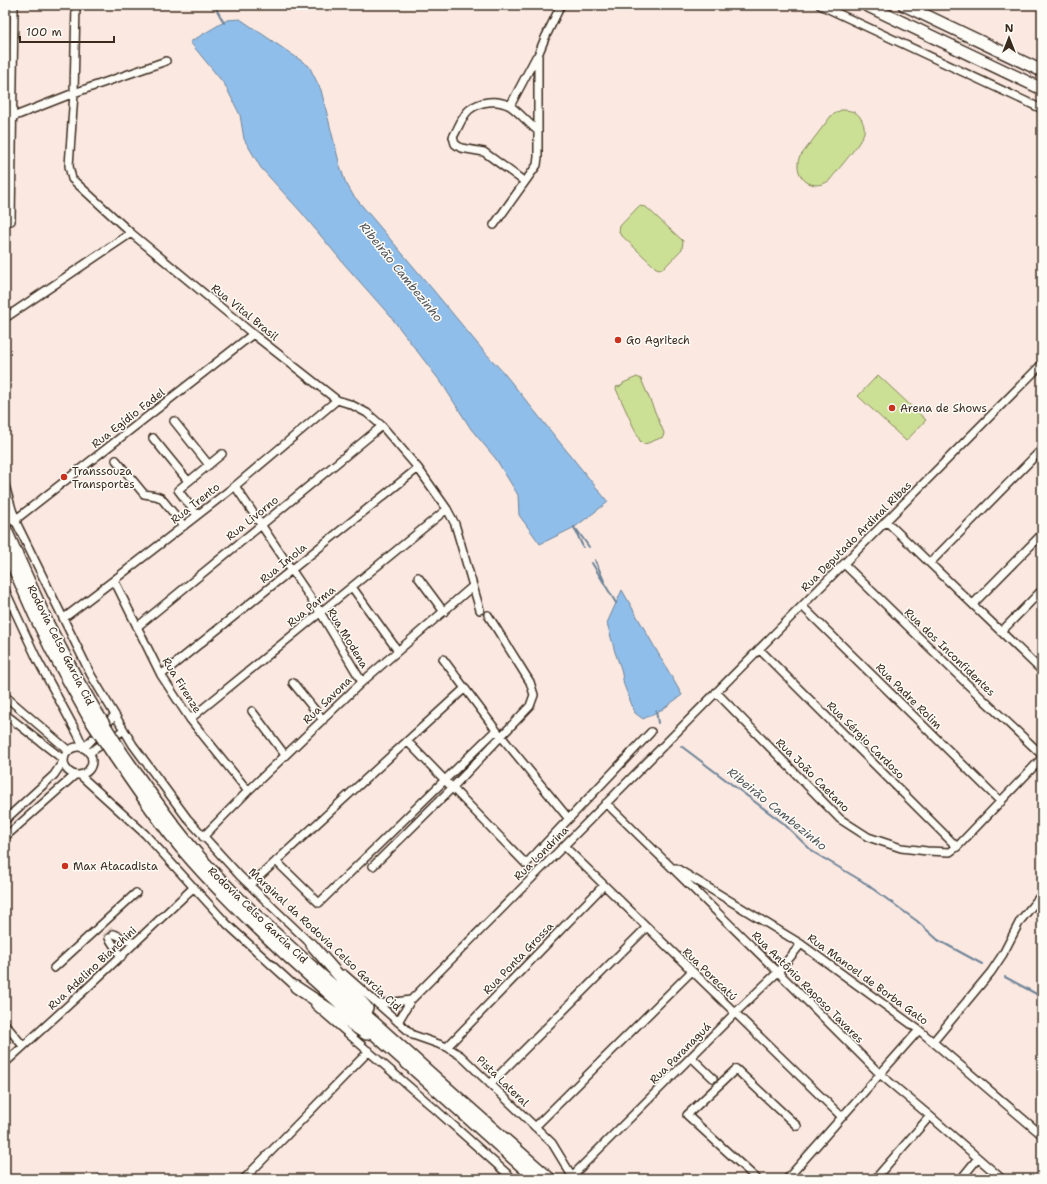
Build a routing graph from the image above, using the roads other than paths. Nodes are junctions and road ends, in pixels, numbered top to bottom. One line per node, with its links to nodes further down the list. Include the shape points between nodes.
1 (76, 5): 11 (street, Rua Vital Brasil)
2 (561, 5): 7 (street)
3 (820, 5): 13 (street)
4 (866, 5): 10 (highway)
5 (904, 5): 9 (highway)
6 (14, 9): 14 (street)
7 (538, 55): 12 (street); 15 (street)
8 (166, 61): 11 (street)
9 (1042, 71)
10 (1042, 89)
11 (74, 93): 14 (street); 19 (street, Rua Vital Brasil, via 69,166 72,179)
12 (510, 106): 15 (street); 16 (street, via 498,102 478,104 468,111 453,137 455,144 461,148 484,152)
13 (1042, 109)
14 (9, 119): 17 (street)
15 (538, 131): 16 (street, via 537,165)
16 (525, 182): 18 (street)
17 (11, 222)
18 (494, 225)
19 (131, 233): 20 (street); 21 (street, Rua Vital Brasil)
20 (5, 318)
21 (253, 334): 23 (street, Rua Vital Brasil); 38 (street, Rua Egídio Fadel)
22 (1042, 364): 39 (street, Rua Deputado Ardinal Ribas)
23 (337, 400): 25 (street, Rua Vital Brasil, via 367,413); 34 (street, Rua Trento)
24 (174, 421): 30 (street)
25 (382, 426): 31 (street, Rua Vital Brasil); 40 (street, Rua Livorno)
26 (153, 438): 32 (street)
27 (1042, 449): 45 (street)
28 (222, 454): 30 (street)
29 (116, 460): 41 (street, via 144,494 161,498)
30 (209, 465): 32 (street)
31 (418, 468): 36 (street, Rua Vital Brasil); 47 (street, Rua Imola)
32 (188, 481): 37 (street, via 178,490)
33 (5, 484): 38 (street, Marginal da Rodovia Celso Garcia Cid)
34 (235, 486): 37 (street, Rua Trento); 40 (street, Rua Modena)
35 (5, 503): 38 (highway)
36 (447, 509): 50 (street, Rua Vital Brasil, via 455,524); 51 (street, Rua Parma)
37 (197, 515): 41 (street, Rua Trento)
38 (15, 520): 60 (street, Marginal da Rodovia Celso Garcia Cid)
39 (886, 521): 45 (street); 46 (street, Rua Deputado Ardinal Ribas)
40 (261, 525): 47 (street, Rua Modena); 61 (street, Rua Livorno)
41 (184, 526): 49 (street, Rua Trento)
42 (5, 528): 75 (highway, Rodovia Celso Garcia Cid)
43 (1042, 534): 54 (street)
44 (5, 548): 75 (highway, Rodovia Celso Garcia Cid, via 51,649)
45 (930, 563): 54 (street)
46 (844, 564): 55 (street, Rua Deputado Ardinal Ribas); 88 (street, Rua dos Inconfidentes)
47 (292, 569): 57 (street, Rua Modena); 67 (street, Rua Imola)
48 (418, 577): 58 (street)
49 (114, 580): 60 (street, Rua Trento); 61 (street, Rua Firenze)
50 (473, 586): 56 (street, Rua Vital Brasil); 58 (street, Rua Savona)
51 (352, 587): 57 (street, Rua Parma); 64 (street)
52 (5, 590): 86 (street, via 37,659)
53 (1042, 590): 62 (street)
54 (973, 604): 62 (street)
55 (802, 606): 63 (street, Rua Deputado Ardinal Ribas); 94 (street, Rua Padre Rolim)
56 (480, 610)
57 (320, 612): 68 (street, Rua Modena); 77 (street, Rua Parma)
58 (444, 612): 64 (street, Rua Savona)
59 (488, 615): 83 (street, via 530,682 534,695 530,706)
60 (64, 618): 76 (street, Marginal da Rodovia Celso Garcia Cid, via 91,675)
61 (137, 627): 67 (street, Rua Firenze)
62 (1001, 632): 66 (street)
63 (759, 649): 71 (street, Rua Deputado Ardinal Ribas); 101 (street, Rua Sérgio Cardoso)
64 (398, 651): 68 (street, Rua Savona)
65 (442, 659): 70 (street)
66 (1042, 671)
67 (161, 675): 77 (street, Rua Firenze)
68 (362, 682): 78 (street, Rua Savona)
69 (293, 683): 78 (street)
70 (464, 689): 81 (street); 84 (street)
71 (716, 692): 79 (street, Rua Deputado Ardinal Ribas); 101 (street, Rua João Caetano, via 840,819 868,837 901,848 950,852)
72 (5, 696): 85 (street)
73 (252, 711): 87 (street)
74 (5, 714): 89 (street)
75 (93, 715): 130 (highway, Rodovia Celso Garcia Cid, bridge, via 141,796 182,849 285,954)
76 (115, 715): 80 (street, Marginal da Rodovia Celso Garcia Cid); 86 (street)
77 (190, 719): 93 (street, Rua Firenze)
78 (323, 720): 87 (street, Rua Savona)
79 (687, 722): 95 (street, Rua Londrina)
80 (124, 730): 86 (street); 98 (street, Marginal da Rodovia Celso Garcia Cid, via 187,818)
81 (496, 730): 83 (street); 91 (street)
82 (652, 732): 96 (street)
83 (502, 736): 92 (street); 96 (street)
84 (407, 741): 91 (street); 102 (street)
85 (69, 751): 86 (street, via 77,747); 89 (street)
86 (86, 751): 90 (street, via 92,762 90,768 86,773)
87 (285, 756): 93 (street, Rua Savona)
88 (1042, 757): 94 (street)
89 (64, 760): 90 (street, via 66,769); 97 (street, via 54,775)
90 (78, 775): 99 (street); 107 (street, via 145,834)
91 (445, 780): 92 (street); 102 (street, via 319,903)
92 (452, 788): 96 (street, via 526,864); 104 (street)
93 (248, 791): 98 (street, Rua Savona)
94 (1000, 802): 101 (street)
95 (606, 803): 100 (street, Rua Londrina); 103 (street, Rua Antônio Raposo Tavares)
96 (569, 819)
97 (5, 820)
98 (203, 836): 105 (street, Marginal da Rodovia Celso Garcia Cid)
99 (5, 837)
100 (564, 846): 106 (street, Rua Porecatú); 121 (street, Rua Londrina)
101 (957, 847)
102 (276, 861): 105 (street)
103 (666, 862): 114 (street, Rua Manoel de Borba Gato); 119 (street, Rua Antônio Raposo Tavares)
104 (372, 866)
105 (250, 885): 115 (street, Marginal da Rodovia Celso Garcia Cid)
106 (604, 885): 111 (street, Rua Porecatú); 129 (street, Rua Ponta Grossa)
107 (194, 887): 113 (street, Rua Adelino Bianchini); 120 (street, via 226,924)
108 (136, 893): 110 (street)
109 (1042, 894): 127 (street, via 1020,921 994,967)
110 (101, 925): 112 (street); 117 (street)
111 (647, 927): 118 (street, Rua Porecatú); 136 (street)
112 (109, 933): 113 (street); 116 (street)
113 (135, 943): 116 (street, Rua Adelino Bianchini)
114 (802, 944): 119 (street, Rua Paranaguá); 126 (street, Rua Manoel de Borba Gato)
115 (312, 945): 122 (street, Marginal da Rodovia Celso Garcia Cid); 130 (highway)
116 (121, 957): 128 (street, Rua Adelino Bianchini)
117 (54, 968)
118 (692, 971): 123 (street, Rua Porecatú); 140 (street)
119 (778, 972): 123 (street, Rua Paranaguá); 134 (street, Rua Antônio Raposo Tavares)
120 (296, 987): 130 (highway); 131 (street)
121 (411, 1000): 122 (street); 124 (street, Rua Londrina)
122 (378, 1004): 124 (street, Marginal da Rodovia Celso Garcia Cid)
123 (735, 1013): 132 (street, Rua Paranaguá); 138 (street, Rua Porecatú)
124 (398, 1022): 129 (street, Pista Lateral, via 413,1035)
125 (5, 1024): 128 (street)
126 (919, 1030): 127 (street, Rua Manoel de Borba Gato); 134 (street)
127 (933, 1042): 141 (street, Rua Manoel de Borba Gato)
128 (23, 1046): 133 (street, Rua Adelino Bianchini)
129 (447, 1047): 136 (street, Pista Lateral, via 461,1056)
130 (398, 1049): 146 (highway, Rodovia Celso Garcia Cid); 147 (highway, Rodovia Celso Garcia Cid)
131 (369, 1051): 144 (street); 145 (street)
132 (691, 1057): 135 (street); 143 (street, Rua Paranaguá)
133 (5, 1063)
134 (881, 1075): 137 (street, Rua Antônio Raposo Tavares); 138 (street)
135 (713, 1078)
136 (490, 1084): 140 (street, Pista Lateral)
137 (930, 1116): 142 (street, Rua Antônio Raposo Tavares); 150 (street)
138 (842, 1117): 149 (street)
139 (797, 1126): 148 (street, via 736,1069 687,1115)
140 (535, 1127): 143 (street, Pista Lateral, via 552,1143)
141 (1042, 1135)
142 (978, 1158): 151 (street); 152 (street, Rua Antônio Raposo Tavares)
143 (574, 1177)
144 (244, 1179)
145 (513, 1179)
146 (536, 1179)
147 (550, 1179)
148 (757, 1179)
149 (787, 1179)
150 (874, 1179)
151 (961, 1179)
152 (1002, 1179)

